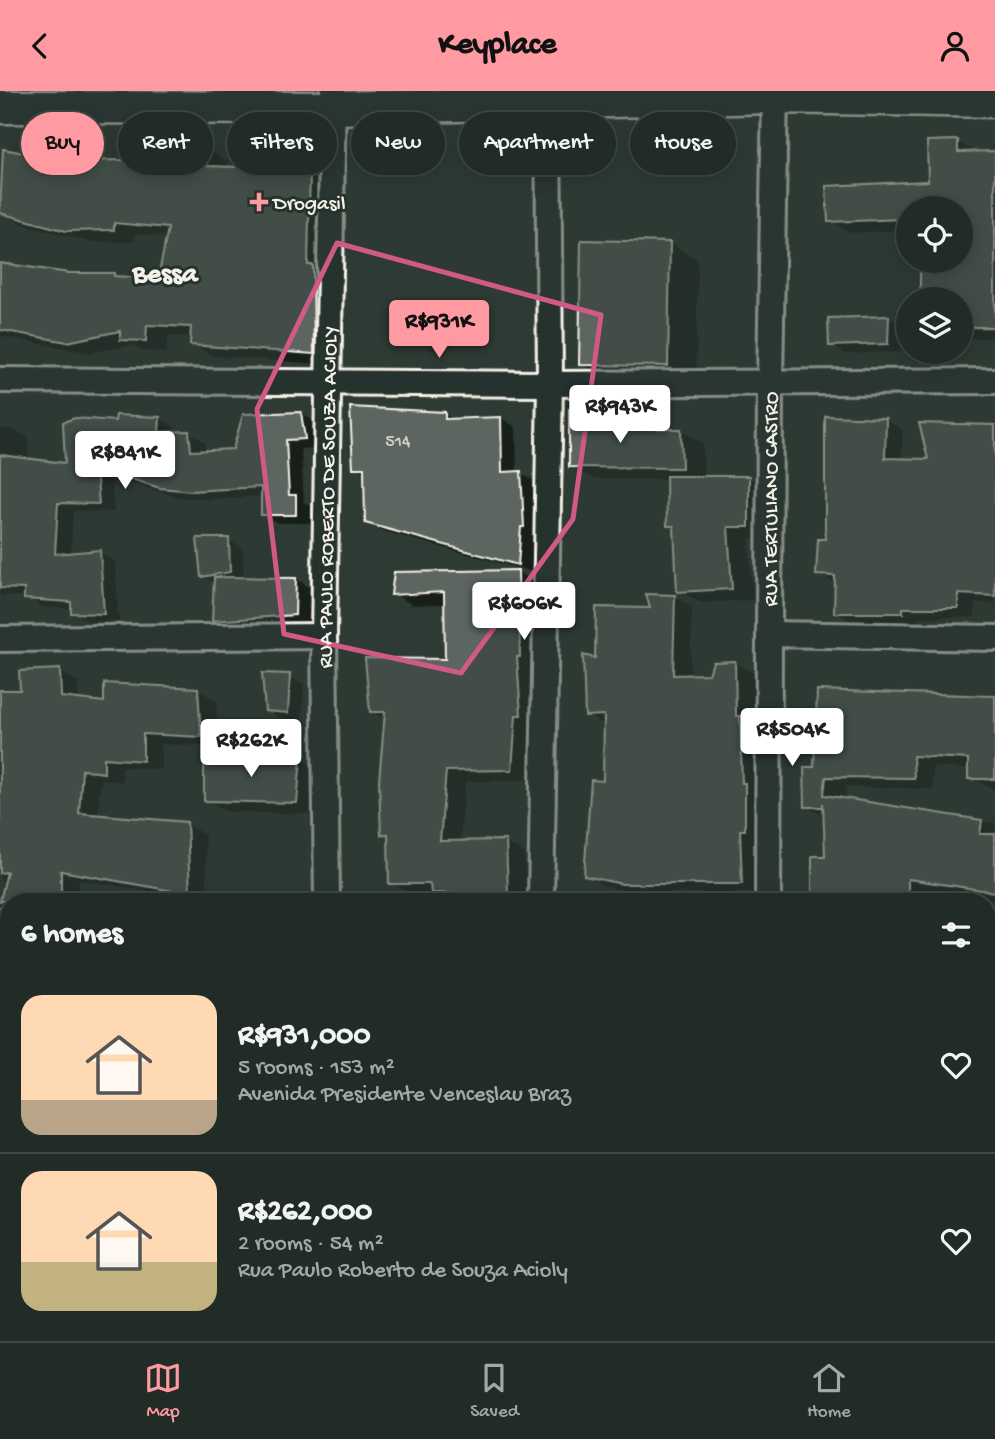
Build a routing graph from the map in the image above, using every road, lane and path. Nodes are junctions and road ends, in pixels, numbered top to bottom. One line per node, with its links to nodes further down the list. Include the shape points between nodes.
1 (775, 94): 3 (main road); 4 (main road); 7 (street, RUA TERTULIANO CASTRO)
2 (333, 100): 4 (main road); 5 (main road); 9 (street, RUA PAULO ROBERTO DE SOUZA ACIOLY)
3 (995, 100)
4 (548, 104): 10 (street)
5 (0, 107)
6 (0, 380): 9 (street)
7 (770, 381): 8 (street); 10 (street); 11 (street, RUA TERTULIANO CASTRO)
8 (995, 381)
9 (327, 382): 10 (street); 12 (street, RUA PAULO ROBERTO DE SOUZA ACIOLY)
10 (550, 384): 16 (street)
11 (770, 634): 13 (street); 17 (street, RUA TERTULIANO CASTRO)
12 (324, 636): 14 (street); 15 (street, RUA PAULO ROBERTO DE SOUZA ACIOLY)
13 (995, 638)
14 (0, 639)
15 (327, 893)
16 (541, 893)
17 (768, 893)

